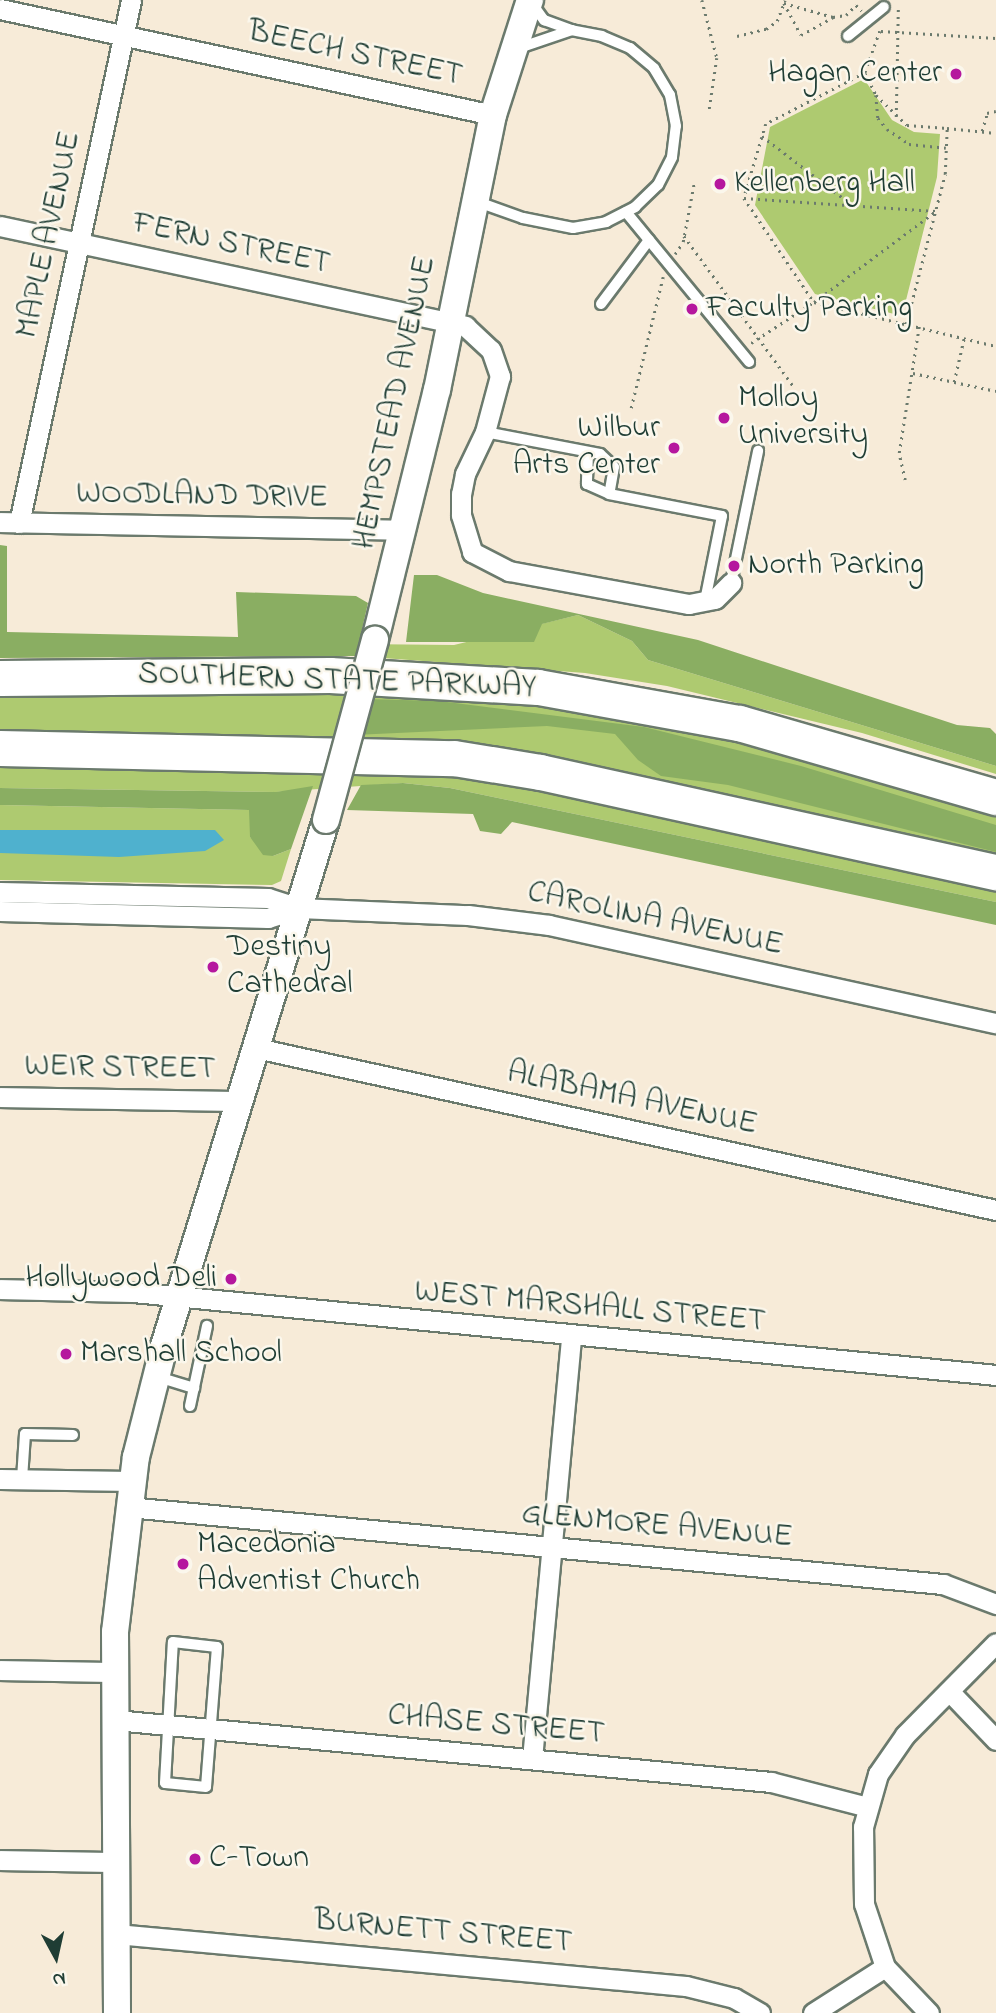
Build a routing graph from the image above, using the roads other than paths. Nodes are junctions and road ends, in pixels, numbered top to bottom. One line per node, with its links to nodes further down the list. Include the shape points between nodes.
1 (131, 0): 6 (street, MAPLE AVENUE)
2 (530, 0): 5 (lane, via 544,20); 8 (main road, HEMPSTEAD AVENUE)
3 (884, 7): 7 (lane)
4 (0, 9): 6 (street, BEECH STREET)
5 (572, 30): 8 (lane); 11 (lane, via 630,48 654,68 670,95 677,126 672,157 658,185)
6 (123, 36): 9 (street, BEECH STREET); 14 (street, MAPLE AVENUE)
7 (848, 36)
8 (512, 51): 9 (main road, HEMPSTEAD AVENUE)
9 (493, 115): 10 (main road, HEMPSTEAD AVENUE)
10 (474, 200): 11 (lane, via 523,218 573,228 606,222); 16 (main road, HEMPSTEAD AVENUE)
11 (626, 212): 13 (lane)
12 (0, 226): 14 (street, FERN STREET)
13 (649, 240): 15 (lane); 17 (lane)
14 (79, 243): 16 (street, FERN STREET); 22 (street, MAPLE AVENUE)
15 (601, 304)
16 (449, 322): 18 (street, FERN STREET, via 482,338 497,361 500,376); 23 (main road, HEMPSTEAD AVENUE)
17 (749, 362)
18 (485, 432): 20 (lane); 25 (street, FERN STREET, via 465,474 461,505 472,551 486,563 689,604)
19 (758, 451): 24 (lane)
20 (588, 452): 21 (lane, via 587,484); 21 (lane, via 610,460 614,467)
21 (609, 494): 25 (lane, via 722,516)
22 (10, 523): 23 (street, WOODLAND DRIVE)
23 (404, 530): 32 (main road, HEMPSTEAD AVENUE, bridge)
24 (731, 583): 25 (street, via 715,599)
25 (705, 601)
26 (0, 678): 28 (highway, SOUTHERN STATE PARKWAY, via 330,675 538,687 739,723)
27 (0, 748): 29 (highway, via 454,758 553,775)
28 (996, 797)
29 (996, 872)
30 (0, 892): 31 (street)
31 (114, 893): 32 (street, via 268,898); 34 (street)
32 (298, 908): 34 (street, via 268,918); 35 (street, CAROLINA AVENUE, via 468,915 549,925); 36 (main road, HEMPSTEAD AVENUE)
33 (0, 911): 34 (street)
34 (113, 914)
35 (996, 1023)
36 (256, 1048): 38 (main road, HEMPSTEAD AVENUE); 39 (street, ALABAMA AVENUE)
37 (0, 1097): 38 (street, WEIR STREET)
38 (240, 1101): 41 (main road, HEMPSTEAD AVENUE)
39 (996, 1210)
40 (0, 1289): 41 (street, WEST MARSHALL STREET, via 133,1292)
41 (179, 1298): 43 (street, WEST MARSHALL STREET); 45 (main road, HEMPSTEAD AVENUE)
42 (207, 1326): 46 (lane)
43 (571, 1335): 44 (street, WEST MARSHALL STREET); 53 (street)
44 (996, 1375)
45 (156, 1377): 46 (lane); 51 (main road, HEMPSTEAD AVENUE)
46 (194, 1388): 47 (lane)
47 (190, 1406)
48 (73, 1435): 50 (lane, via 26,1434)
49 (0, 1479): 50 (street)
50 (22, 1479): 51 (street)
51 (132, 1480): 52 (main road, HEMPSTEAD AVENUE)
52 (128, 1507): 53 (street, GLENMORE AVENUE); 57 (main road, HEMPSTEAD AVENUE)
53 (551, 1547): 54 (street, GLENMORE AVENUE, via 943,1584); 63 (street)
54 (996, 1604)
55 (996, 1643): 58 (street)
56 (0, 1670): 57 (street)
57 (115, 1672): 59 (main road, HEMPSTEAD AVENUE)
58 (949, 1691): 62 (street); 64 (street, via 898,1745 878,1774)
59 (115, 1720): 60 (street, CHASE STREET); 66 (main road, HEMPSTEAD AVENUE)
60 (168, 1725): 61 (street, CHASE STREET); 61 (lane, via 165,1783 206,1787); 61 (lane, via 173,1642 216,1647)
61 (210, 1728): 63 (street, CHASE STREET)
62 (996, 1740)
63 (532, 1759): 64 (street, CHASE STREET, via 771,1782)
64 (868, 1807): 68 (street, via 860,1851 864,1904)
65 (0, 1860): 66 (street)
66 (115, 1862): 67 (main road, HEMPSTEAD AVENUE)
67 (116, 1934): 69 (main road, HEMPSTEAD AVENUE); 70 (street, BURNETT STREET, via 686,1986 734,1998)
68 (885, 1966): 71 (street); 72 (street)
69 (117, 2013)
70 (760, 2013)
71 (813, 2013)
72 (929, 2013)

